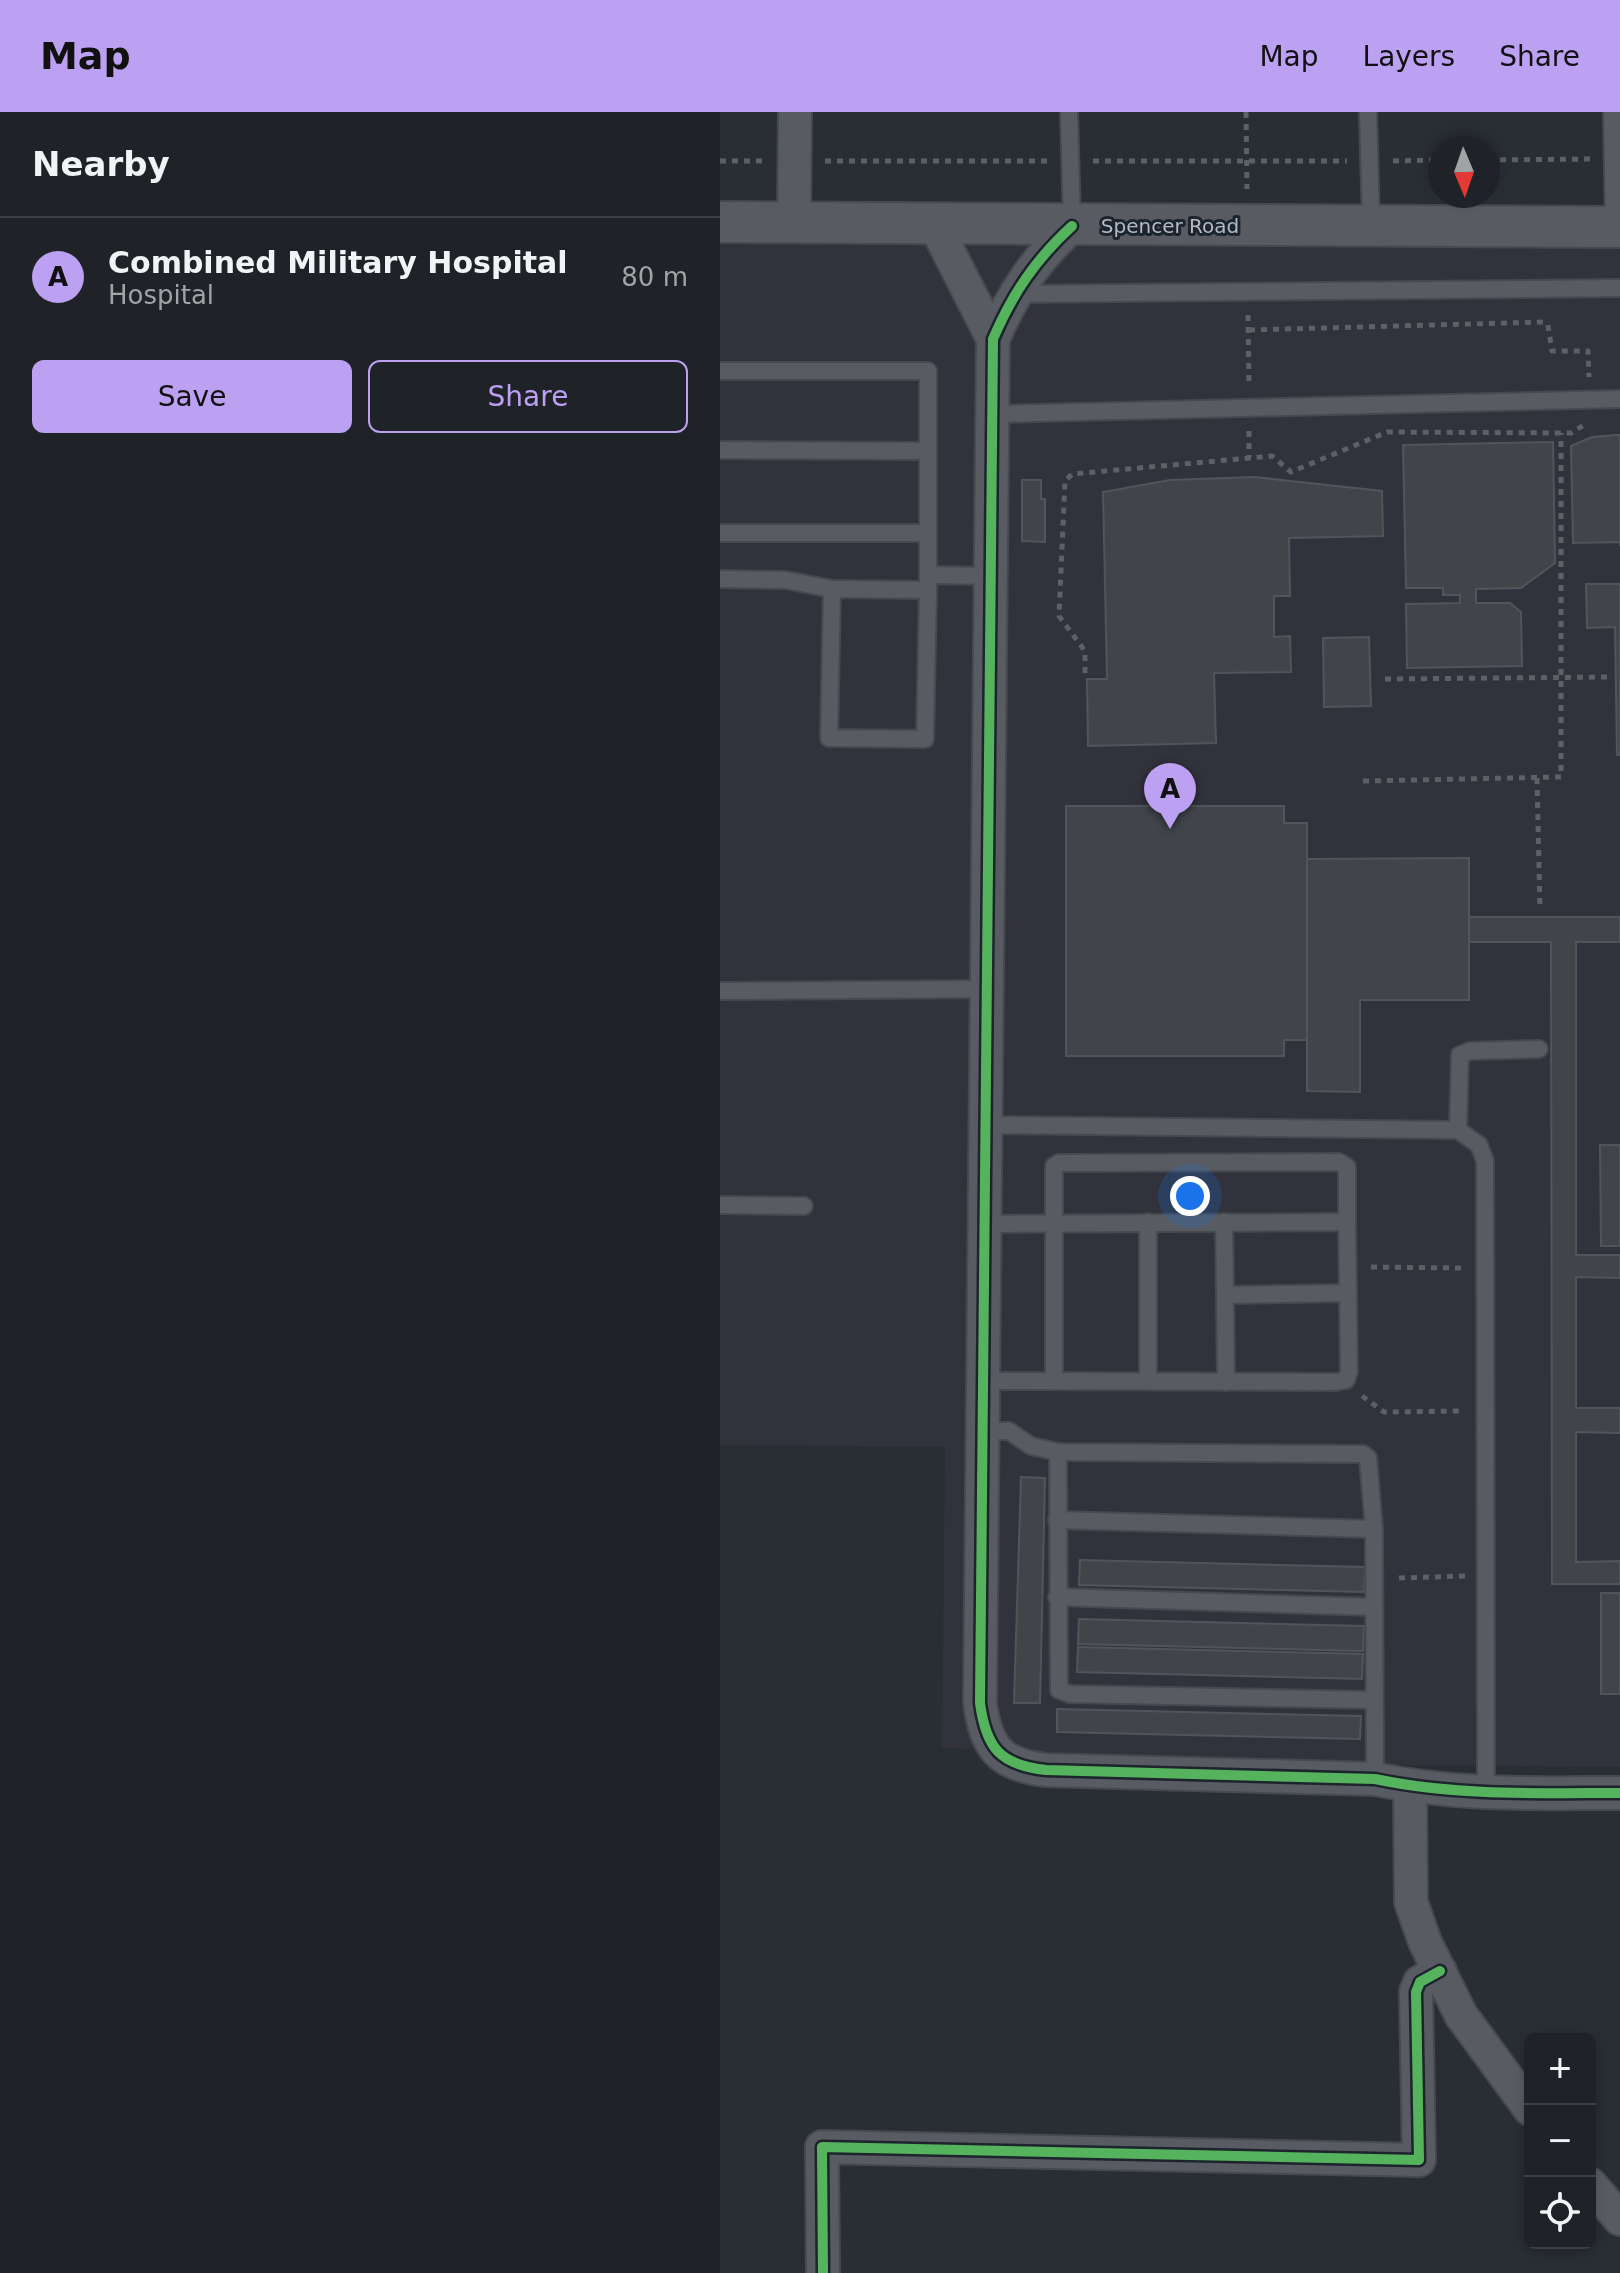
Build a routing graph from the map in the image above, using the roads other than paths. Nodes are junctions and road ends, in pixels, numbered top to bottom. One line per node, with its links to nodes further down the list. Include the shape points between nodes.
1 (1069, 112): 8 (lane)
2 (1368, 112): 9 (lane)
3 (1612, 112): 10 (lane)
4 (789, 117): 6 (street)
5 (720, 222): 6 (street, Spencer Road)
6 (794, 224): 7 (street, Spencer Road)
7 (935, 225): 8 (street, Spencer Road); 13 (street)
8 (1072, 226): 9 (street, Spencer Road); 12 (street, via 1038,258)
9 (1371, 227): 10 (street, Spencer Road)
10 (1617, 227)
11 (1620, 288): 12 (lane)
12 (1013, 294): 13 (street)
13 (993, 339): 16 (street)
14 (720, 371): 18 (lane, via 928,371)
15 (1620, 399): 16 (lane)
16 (993, 414): 21 (street)
17 (720, 450): 18 (lane)
18 (928, 451): 20 (lane)
19 (720, 533): 20 (lane)
20 (928, 533): 23 (lane)
21 (991, 576): 23 (lane); 25 (street)
22 (720, 579): 24 (lane, via 786,580)
23 (928, 583): 24 (lane); 24 (lane, via 925,739 829,738)
24 (832, 589)
25 (986, 989): 26 (lane); 28 (street)
26 (720, 991)
27 (1539, 1049): 29 (lane, via 1460,1055)
28 (984, 1125): 29 (lane); 36 (street)
29 (1458, 1130): 52 (lane, via 1479,1145 1485,1161)
30 (720, 1205): 31 (lane)
31 (804, 1206)
32 (1148, 1222): 33 (lane); 35 (lane); 41 (lane)
33 (1224, 1222): 34 (lane); 38 (lane)
34 (1347, 1222): 35 (lane, via 1347,1167 1339,1162 1065,1161 1054,1166); 37 (lane)
35 (1054, 1223): 36 (lane); 39 (lane)
36 (985, 1224): 40 (street)
37 (1347, 1293): 38 (lane); 42 (lane, via 1346,1380)
38 (1225, 1295): 42 (lane)
39 (1054, 1380): 40 (lane); 41 (lane)
40 (984, 1381): 43 (street)
41 (1148, 1381): 42 (lane)
42 (1226, 1382)
43 (984, 1431): 44 (lane, via 1009,1431 1031,1446); 50 (street, via 980,1703 983,1730 1004,1758 1046,1770)
44 (1058, 1452): 45 (lane); 46 (lane, via 1363,1454 1370,1462)
45 (1057, 1520): 46 (lane); 47 (lane)
46 (1374, 1529): 48 (lane)
47 (1057, 1597): 48 (lane); 49 (lane, via 1057,1686 1063,1693)
48 (1374, 1607): 49 (lane)
49 (1374, 1700): 50 (lane)
50 (1375, 1779): 51 (street)
51 (1410, 1786): 52 (street); 54 (street, via 1411,1902)
52 (1486, 1793): 53 (street)
53 (1620, 1793)
54 (1440, 1971): 55 (street, via 1461,2015); 58 (street, via 1420,1982 1416,1992 1419,2160 822,2147)
55 (1527, 2105)
56 (1596, 2191): 57 (street)
57 (1620, 2219)
58 (823, 2273)

